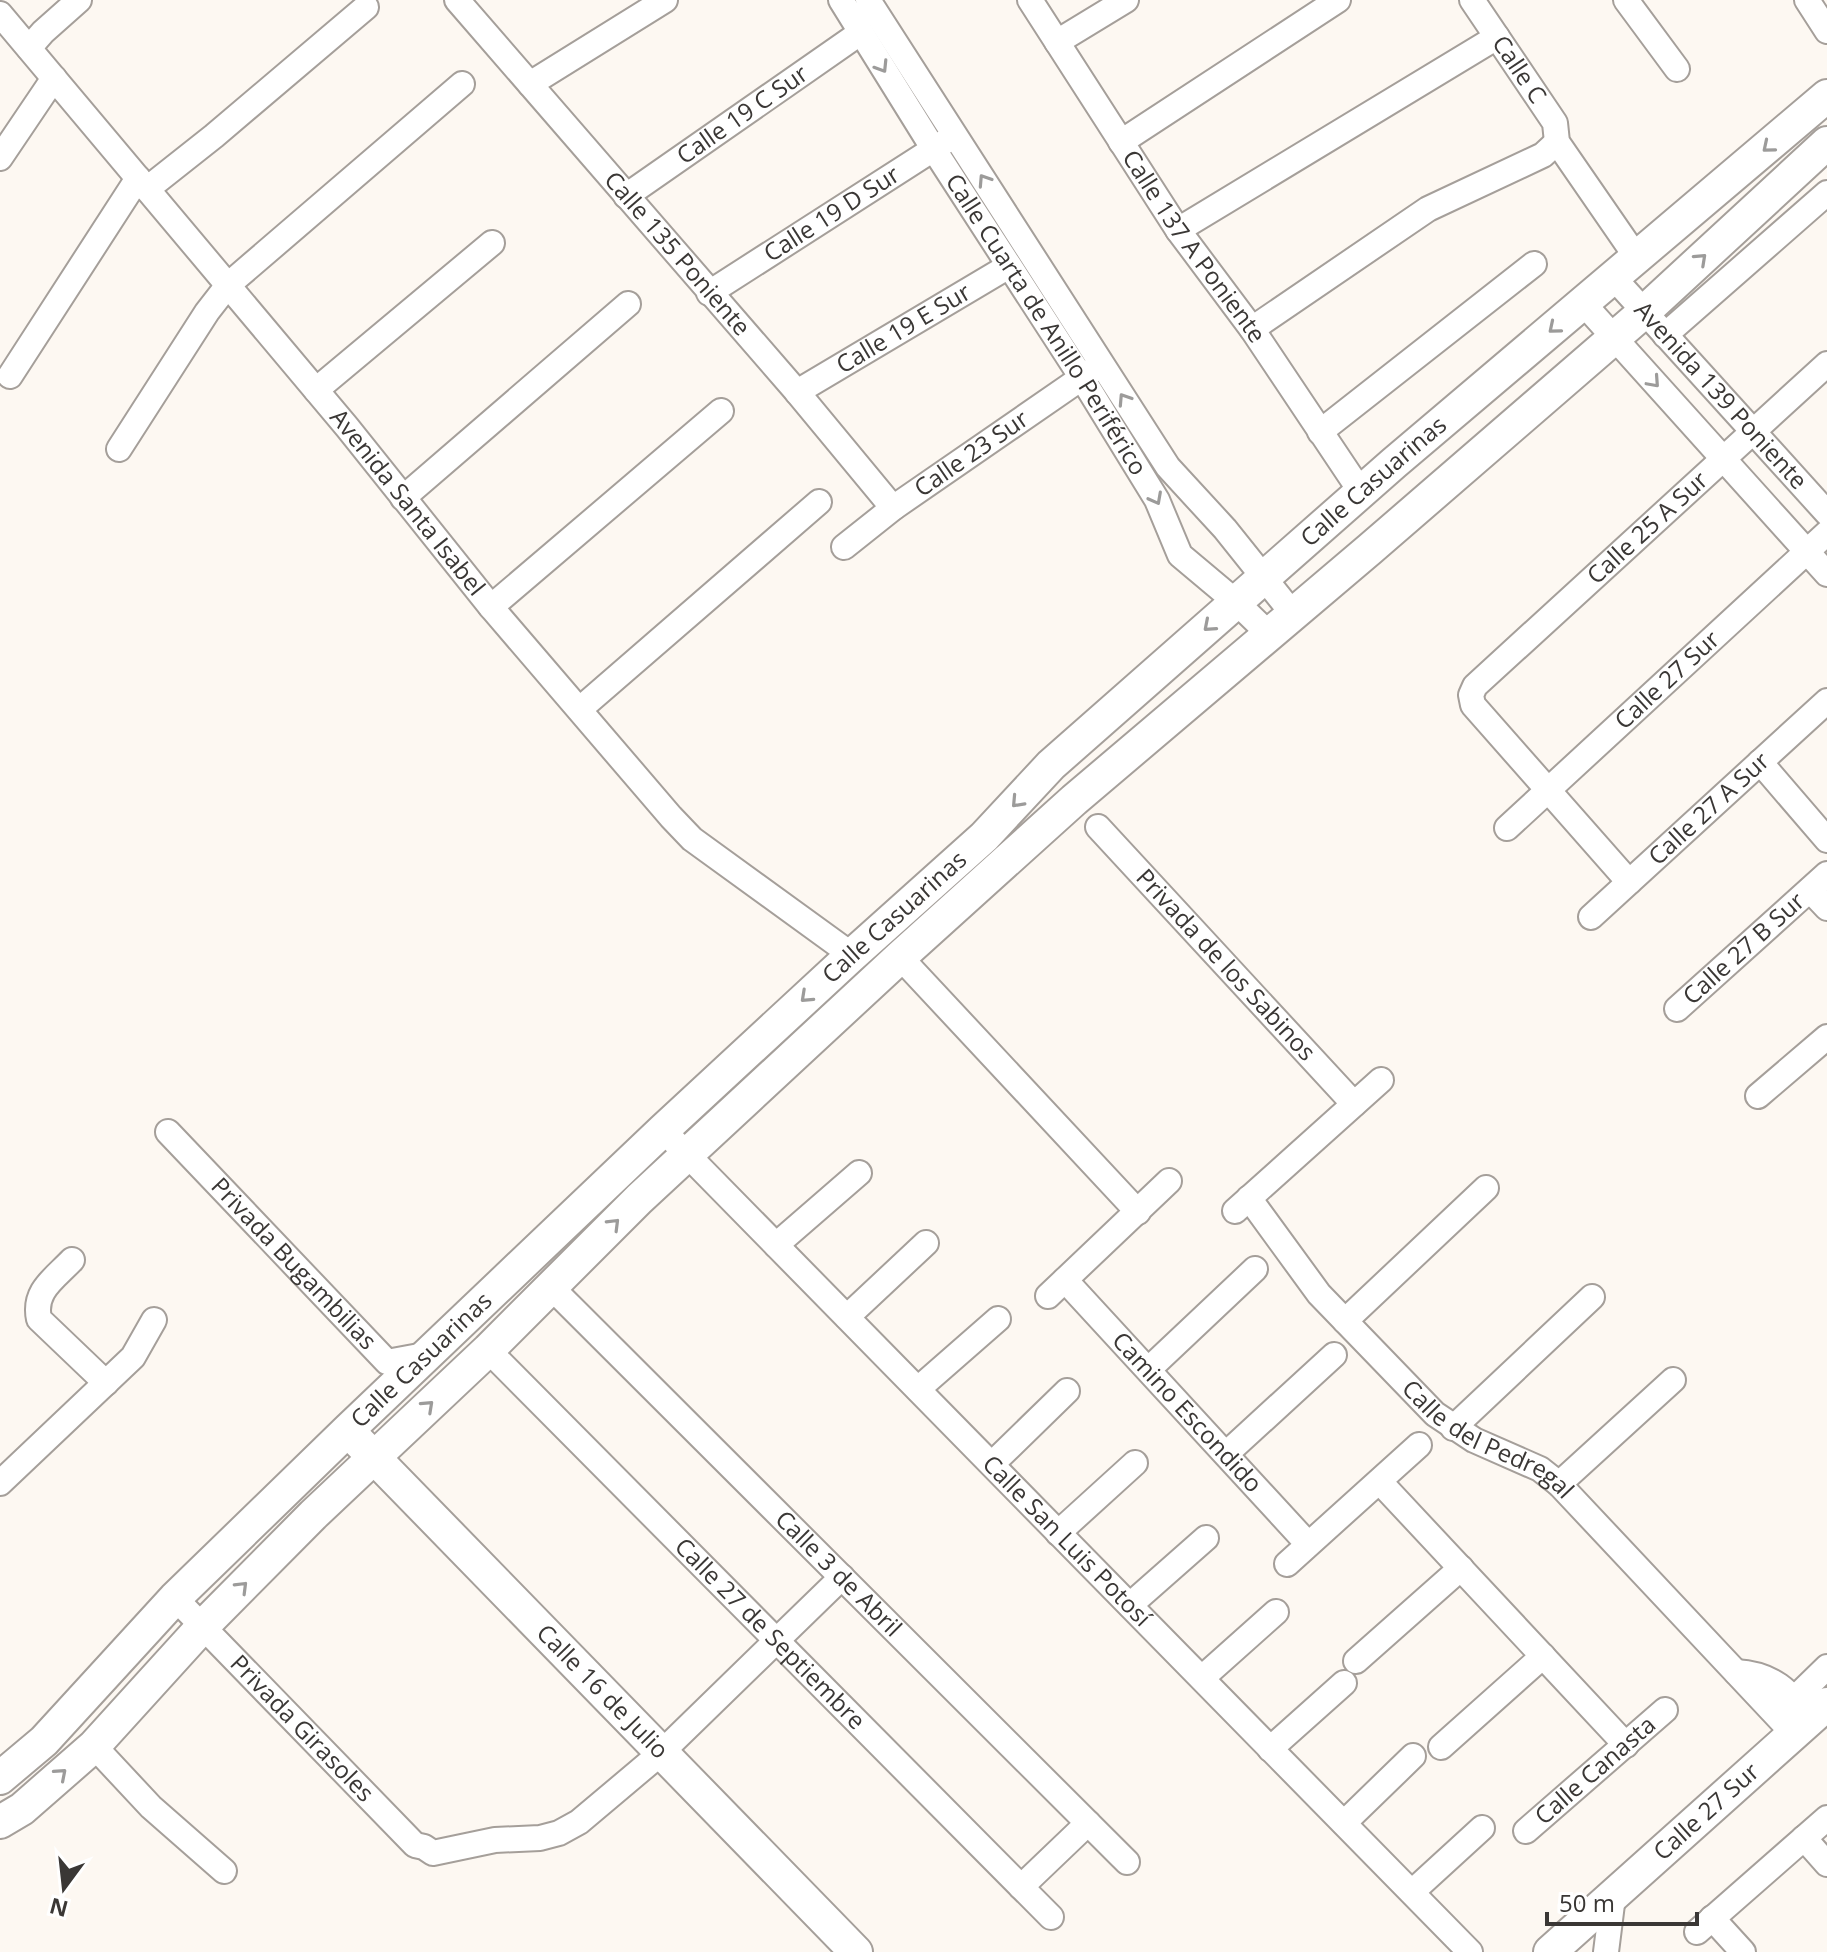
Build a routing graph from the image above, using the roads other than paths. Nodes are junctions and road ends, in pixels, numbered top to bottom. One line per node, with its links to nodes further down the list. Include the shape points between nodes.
1 (79, 0): 18 (street, via 43,32)
2 (457, 0): 21 (street, Calle 135 Poniente)
3 (665, 0): 21 (street)
4 (841, 0): 15 (street, Calle Cuarta de Anillo Periférico)
5 (868, 0): 24 (street, Calle Cuarta de Anillo Periférico)
6 (1030, 0): 17 (street, Calle 137 A Poniente)
7 (1126, 0): 17 (street)
8 (1338, 0): 25 (street)
9 (1472, 0): 16 (street, Calle C)
10 (1626, 0): 19 (street)
11 (1807, 0): 14 (street)
12 (366, 7): 30 (street, via 214,136)
13 (0, 14): 18 (street, Avenida Santa Isabel)
14 (1827, 31)
15 (860, 33): 28 (street, Calle Cuarta de Anillo Periférico, one-way to 28); 32 (street, Calle 19 C Sur)
16 (1497, 37): 26 (street, Calle C, via 1555,123); 33 (street)
17 (1057, 42): 25 (street, Calle 137 A Poniente)
18 (42, 64): 23 (street); 29 (street); 30 (street, Avenida Santa Isabel)
19 (1677, 69)
20 (462, 84): 38 (street)
21 (530, 84): 32 (street, Calle 135 Poniente)
22 (1827, 96): 37 (main road, Calle Casuarinas, one-way to 37)
23 (0, 129)
24 (955, 135): 28 (street, Calle 19 D Sur); 47 (street, Calle Cuarta de Anillo Periférico, one-way to 24)
25 (1121, 142): 33 (street, Calle 137 A Poniente)
26 (1557, 142): 37 (street, Calle C); 43 (street, via 1543,155 1428,209)
27 (1827, 143): 42 (main road, Calle Casuarinas, one-way to 27)
28 (933, 148): 36 (street, Calle Cuarta de Anillo Periférico); 39 (street, Calle 19 D Sur)
29 (0, 158)
30 (142, 183): 38 (street, Avenida Santa Isabel); 48 (street, via 121,202)
31 (1827, 193): 44 (street)
32 (626, 196): 39 (street, Calle 135 Poniente)
33 (1178, 230): 43 (street, Calle 137 A Poniente)
34 (492, 243): 49 (street)
35 (1534, 264): 52 (street)
36 (1009, 266): 47 (street, Calle Cuarta de Anillo Periférico); 50 (street, Calle 19 E Sur)
37 (1625, 268): 40 (main road, Calle Casuarinas); 42 (street, Avenida 139 Poniente)
38 (228, 285): 49 (street, Avenida Santa Isabel); 54 (street)
39 (709, 293): 50 (street, Calle 135 Poniente)
40 (1583, 303): 45 (street, Avenida 139 Poniente); 56 (main road, Calle Casuarinas, one-way to 56)
41 (628, 304): 57 (street)
42 (1644, 312): 44 (street, Avenida 139 Poniente); 45 (main road, Calle Casuarinas)
43 (1252, 329): 52 (street, Calle 137 A Poniente)
44 (1665, 335): 53 (street, Avenida 139 Poniente)
45 (1614, 337): 55 (street, Avenida 139 Poniente, one-way to 55); 72 (main road, Calle Casuarinas)
46 (1827, 364): 53 (street, Calle 25 A Sur)
47 (1092, 371): 59 (street, Calle 23 Sur); 61 (street, Calle Cuarta de Anillo Periférico, one-way to 47); 63 (street, Calle Cuarta de Anillo Periférico, one-way to 63)
48 (10, 376)
49 (316, 390): 57 (street, Avenida Santa Isabel)
50 (797, 392): 59 (street, Calle 135 Poniente)
51 (721, 411): 71 (street)
52 (1320, 432): 56 (street, Calle 137 A Poniente)
53 (1753, 432): 55 (street, Calle 25 A Sur); 60 (street, Avenida 139 Poniente)
54 (119, 449)
55 (1723, 459): 66 (street, Avenida 139 Poniente); 76 (street, Calle 25 A Sur, via 1475,686 1473,705)
56 (1361, 492): 69 (main road, Calle Casuarinas)
57 (403, 498): 71 (street, Avenida Santa Isabel)
58 (819, 502): 74 (street)
59 (893, 508): 65 (street, Calle 23 Sur)
60 (1827, 513)
61 (1214, 517): 63 (street, via 1201,511 1183,516); 64 (street, Calle Cuarta de Anillo Periférico)
62 (1827, 533): 66 (street, Calle 27 Sur)
63 (1173, 537): 68 (street, Calle Cuarta de Anillo Periférico, via 1180,555)
64 (1234, 541): 68 (street, via 1231,564); 69 (street, Calle Cuarta de Anillo Periférico)
65 (844, 547)
66 (1807, 552): 67 (street, Avenida 139 Poniente); 76 (street, Calle 27 Sur)
67 (1827, 574)
68 (1204, 576): 70 (street, Calle Cuarta de Anillo Periférico)
69 (1264, 578): 70 (main road, Calle Casuarinas); 72 (street, Calle Cuarta de Anillo Periférico)
70 (1236, 602): 72 (street, Calle Cuarta de Anillo Periférico); 84 (main road, Calle Casuarinas, one-way to 84, via 1051,765 984,837)
71 (491, 607): 74 (street, Avenida Santa Isabel)
72 (1281, 624): 85 (main road, Calle Casuarinas)
73 (1827, 701): 75 (street, Calle 27 A Sur)
74 (580, 709): 84 (street, Avenida Santa Isabel, via 692,839)
75 (1760, 762): 79 (street); 80 (street, Calle 27 A Sur)
76 (1548, 790): 78 (street, Calle 27 Sur); 80 (street)
77 (1098, 827): 90 (street, Privada de los Sabinos)
78 (1507, 828)
79 (1827, 840)
80 (1629, 882): 83 (street, Calle 27 A Sur)
81 (1818, 882): 82 (street); 86 (street, Calle 27 B Sur)
82 (1827, 908)
83 (1591, 917)
84 (850, 957): 91 (main road, Calle Casuarinas, one-way to 91)
85 (900, 957): 93 (main road, Calle Casuarinas); 97 (street)
86 (1677, 1009)
87 (1827, 1037): 89 (street)
88 (1381, 1080): 90 (street)
89 (1758, 1096)
90 (1354, 1104): 107 (street, Calle del Pedregal, via 1242,1204)
91 (663, 1130): 93 (street, Calle San Luis Potosí); 109 (main road, Calle Casuarinas)
92 (168, 1132): 109 (street, Privada Bugambilias, via 387,1362)
93 (687, 1155): 99 (street, Calle San Luis Potosí); 102 (main road, Calle Casuarinas, one-way to 93)
94 (859, 1173): 99 (street)
95 (1169, 1181): 97 (street)
96 (1486, 1188): 107 (street)
97 (1138, 1212): 111 (street, Camino Escondido, via 1057,1288)
98 (926, 1243): 104 (street)
99 (776, 1245): 104 (street, Calle San Luis Potosí)
100 (72, 1260): 113 (street, via 41,1293 36,1305 39,1319)
101 (1255, 1269): 111 (street)
102 (551, 1287): 108 (main road, Calle Casuarinas); 131 (street, Calle 3 de Abril)
103 (1592, 1297): 116 (street)
104 (847, 1317): 114 (street, Calle San Luis Potosí)
105 (998, 1319): 114 (street)
106 (154, 1320): 113 (street, via 133,1357)
107 (1345, 1321): 116 (street, Calle del Pedregal)
108 (488, 1350): 120 (main road, Calle Casuarinas, one-way to 108); 136 (street, Calle 27 de Septiembre)
109 (432, 1353): 117 (main road, Calle Casuarinas)
110 (1334, 1355): 119 (street)
111 (1149, 1369): 119 (street, Camino Escondido)
112 (1673, 1380): 125 (street)
113 (106, 1383): 124 (street)
114 (918, 1389): 122 (street, Calle San Luis Potosí)
115 (1067, 1391): 122 (street)
116 (1453, 1428): 125 (street, Calle del Pedregal, via 1540,1469)
117 (348, 1430): 120 (main road, Calle 16 de Julio); 132 (main road, Calle Casuarinas)
118 (1419, 1445): 123 (street)
119 (1226, 1454): 128 (street, Camino Escondido)
120 (374, 1457): 135 (main road, Calle Casuarinas, one-way to 120); 148 (main road, Calle 16 de Julio)
121 (1135, 1463): 126 (street)
122 (992, 1464): 126 (street, Calle San Luis Potosí)
123 (1380, 1482): 128 (street); 130 (street)
124 (0, 1483)
125 (1559, 1484): 143 (street, Calle del Pedregal, via 1736,1672)
126 (1058, 1533): 133 (street, Calle San Luis Potosí)
127 (1206, 1538): 133 (street)
128 (1308, 1544): 129 (street)
129 (1287, 1564)
130 (1461, 1568): 137 (street); 138 (street)
131 (842, 1577): 136 (street); 153 (street, Calle 3 de Abril)
132 (175, 1598): 135 (street, Privada Girasoles); 150 (main road, Calle Casuarinas, via 44,1741)
133 (1130, 1605): 140 (street, Calle San Luis Potosí)
134 (1276, 1612): 140 (street)
135 (203, 1626): 145 (main road, Calle Casuarinas); 148 (street, Privada Girasoles, via 415,1845 433,1853 559,1833)
136 (778, 1642): 148 (street); 161 (street, Calle 27 de Septiembre)
137 (1543, 1656): 144 (street); 146 (street)
138 (1356, 1661)
139 (1827, 1667): 143 (street)
140 (1202, 1678): 147 (street, Calle San Luis Potosí)
141 (1344, 1683): 147 (street)
142 (1665, 1710): 144 (street, Calle Canasta)
143 (1800, 1715): 163 (main road, Calle 27 Sur)
144 (1626, 1745): 156 (street, Calle Canasta)
145 (94, 1746): 152 (main road, Calle Casuarinas, one-way to 145); 160 (street, via 151,1807)
146 (1441, 1747)
147 (1270, 1749): 154 (street, Calle San Luis Potosí)
148 (661, 1753): 165 (main road, Calle 16 de Julio)
149 (1413, 1756): 154 (street)
150 (0, 1778)
151 (1827, 1818): 157 (street)
152 (0, 1822)
153 (1088, 1823): 158 (street, Calle 3 de Abril); 161 (street)
154 (1344, 1823): 162 (street, Calle San Luis Potosí)
155 (1482, 1828): 162 (street)
156 (1526, 1831)
157 (1804, 1838): 159 (street); 169 (street, via 1704,1925)
158 (1127, 1862)
159 (1827, 1864)
160 (224, 1871)
161 (1021, 1887): 164 (street, Calle 27 de Septiembre)
162 (1412, 1892): 166 (street, Calle San Luis Potosí)
163 (1613, 1896): 167 (main road, Calle 27 Sur); 168 (street)
164 (1051, 1917)
165 (856, 1952)
166 (1470, 1952)
167 (1550, 1952)
168 (1606, 1952)
169 (1743, 1952)

